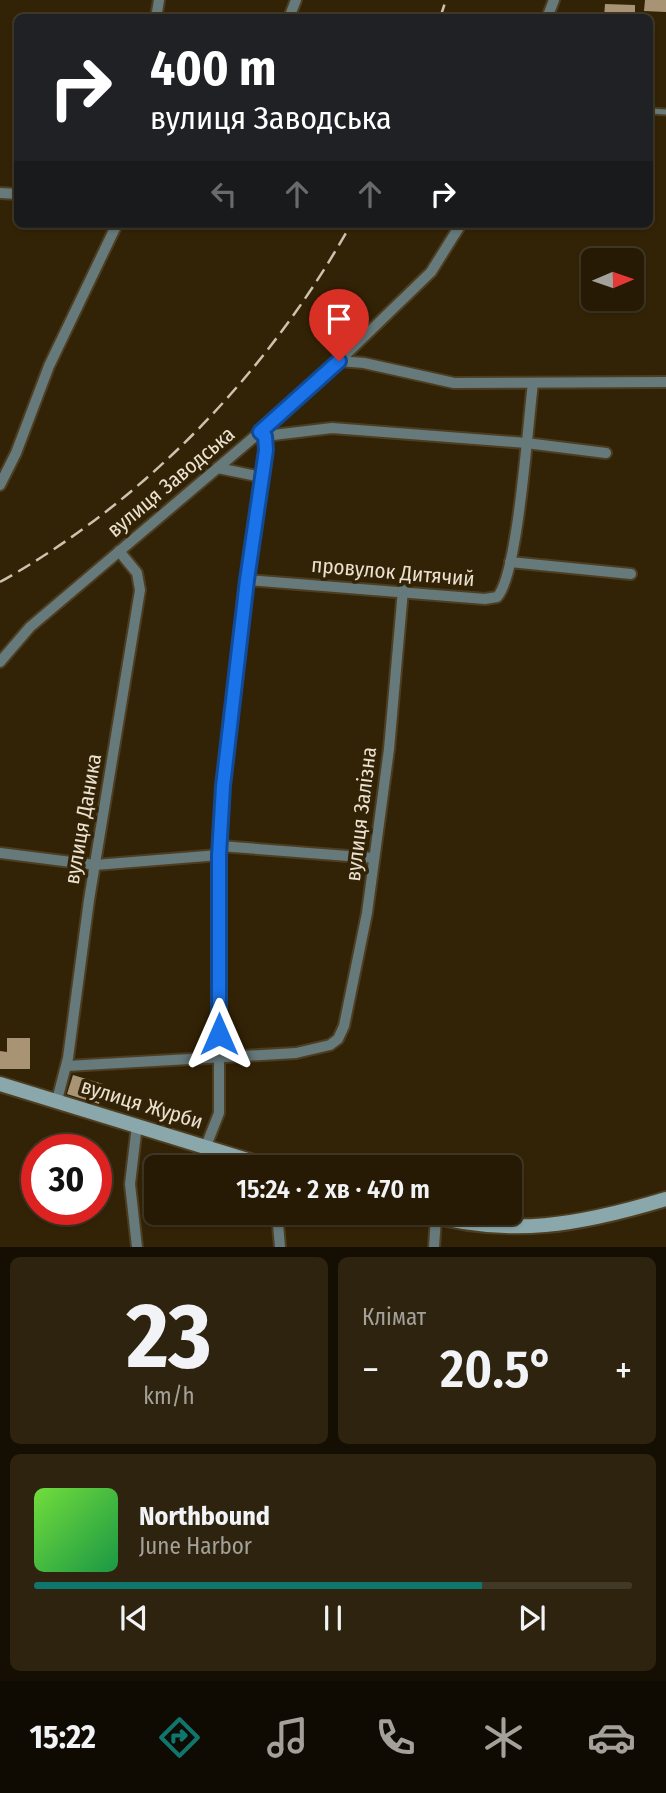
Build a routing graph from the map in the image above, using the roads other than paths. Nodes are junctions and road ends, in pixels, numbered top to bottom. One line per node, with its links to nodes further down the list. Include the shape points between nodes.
1 (115, 228): 11 (street, via 54,354)
2 (458, 228): 3 (street, вулиця Заводська, via 431,272)
3 (339, 361): 5 (street, via 437,382); 6 (street, вулиця Заводська)
4 (666, 382): 5 (street)
5 (533, 383): 7 (street)
6 (263, 434): 7 (street, via 332,428); 9 (street, вулиця Заводська); 10 (street)
7 (526, 443): 8 (street); 13 (street)
8 (606, 453)
9 (218, 468): 10 (street); 12 (street, вулиця Заводська)
10 (261, 477): 15 (street)
11 (0, 485)
12 (119, 551): 17 (street, вулиця Заводська, via 30,627); 21 (street, вулиця Даника, via 137,573 140,590)
13 (510, 562): 14 (street); 16 (street, провулок Дитячий, via 505,586 491,599)
14 (631, 574)
15 (247, 580): 16 (street, провулок Дитячий); 18 (street)
16 (403, 590): 20 (street, вулиця Залізна)
17 (0, 662)
18 (219, 851): 20 (street); 21 (street); 22 (street)
19 (0, 853): 21 (street)
20 (374, 858): 22 (street, вулиця Залізна, via 367,913 338,1039 296,1052)
21 (95, 865): 23 (street, вулиця Даника)
22 (219, 1059): 23 (street); 27 (street, via 218,1121)
23 (67, 1066): 25 (street, вулиця Даника)
24 (0, 1084): 25 (street, вулиця Журби)
25 (57, 1100): 26 (street, вулиця Журби)
26 (137, 1125): 27 (street, вулиця Журби); 33 (street, via 130,1184)
27 (206, 1146): 28 (street, вулиця Журби)
28 (233, 1155)
29 (666, 1199): 32 (street, via 600,1219 537,1227)
30 (278, 1225): 34 (street)
31 (431, 1225): 35 (street)
32 (499, 1225)
33 (137, 1247)
34 (280, 1247)
35 (434, 1247)

